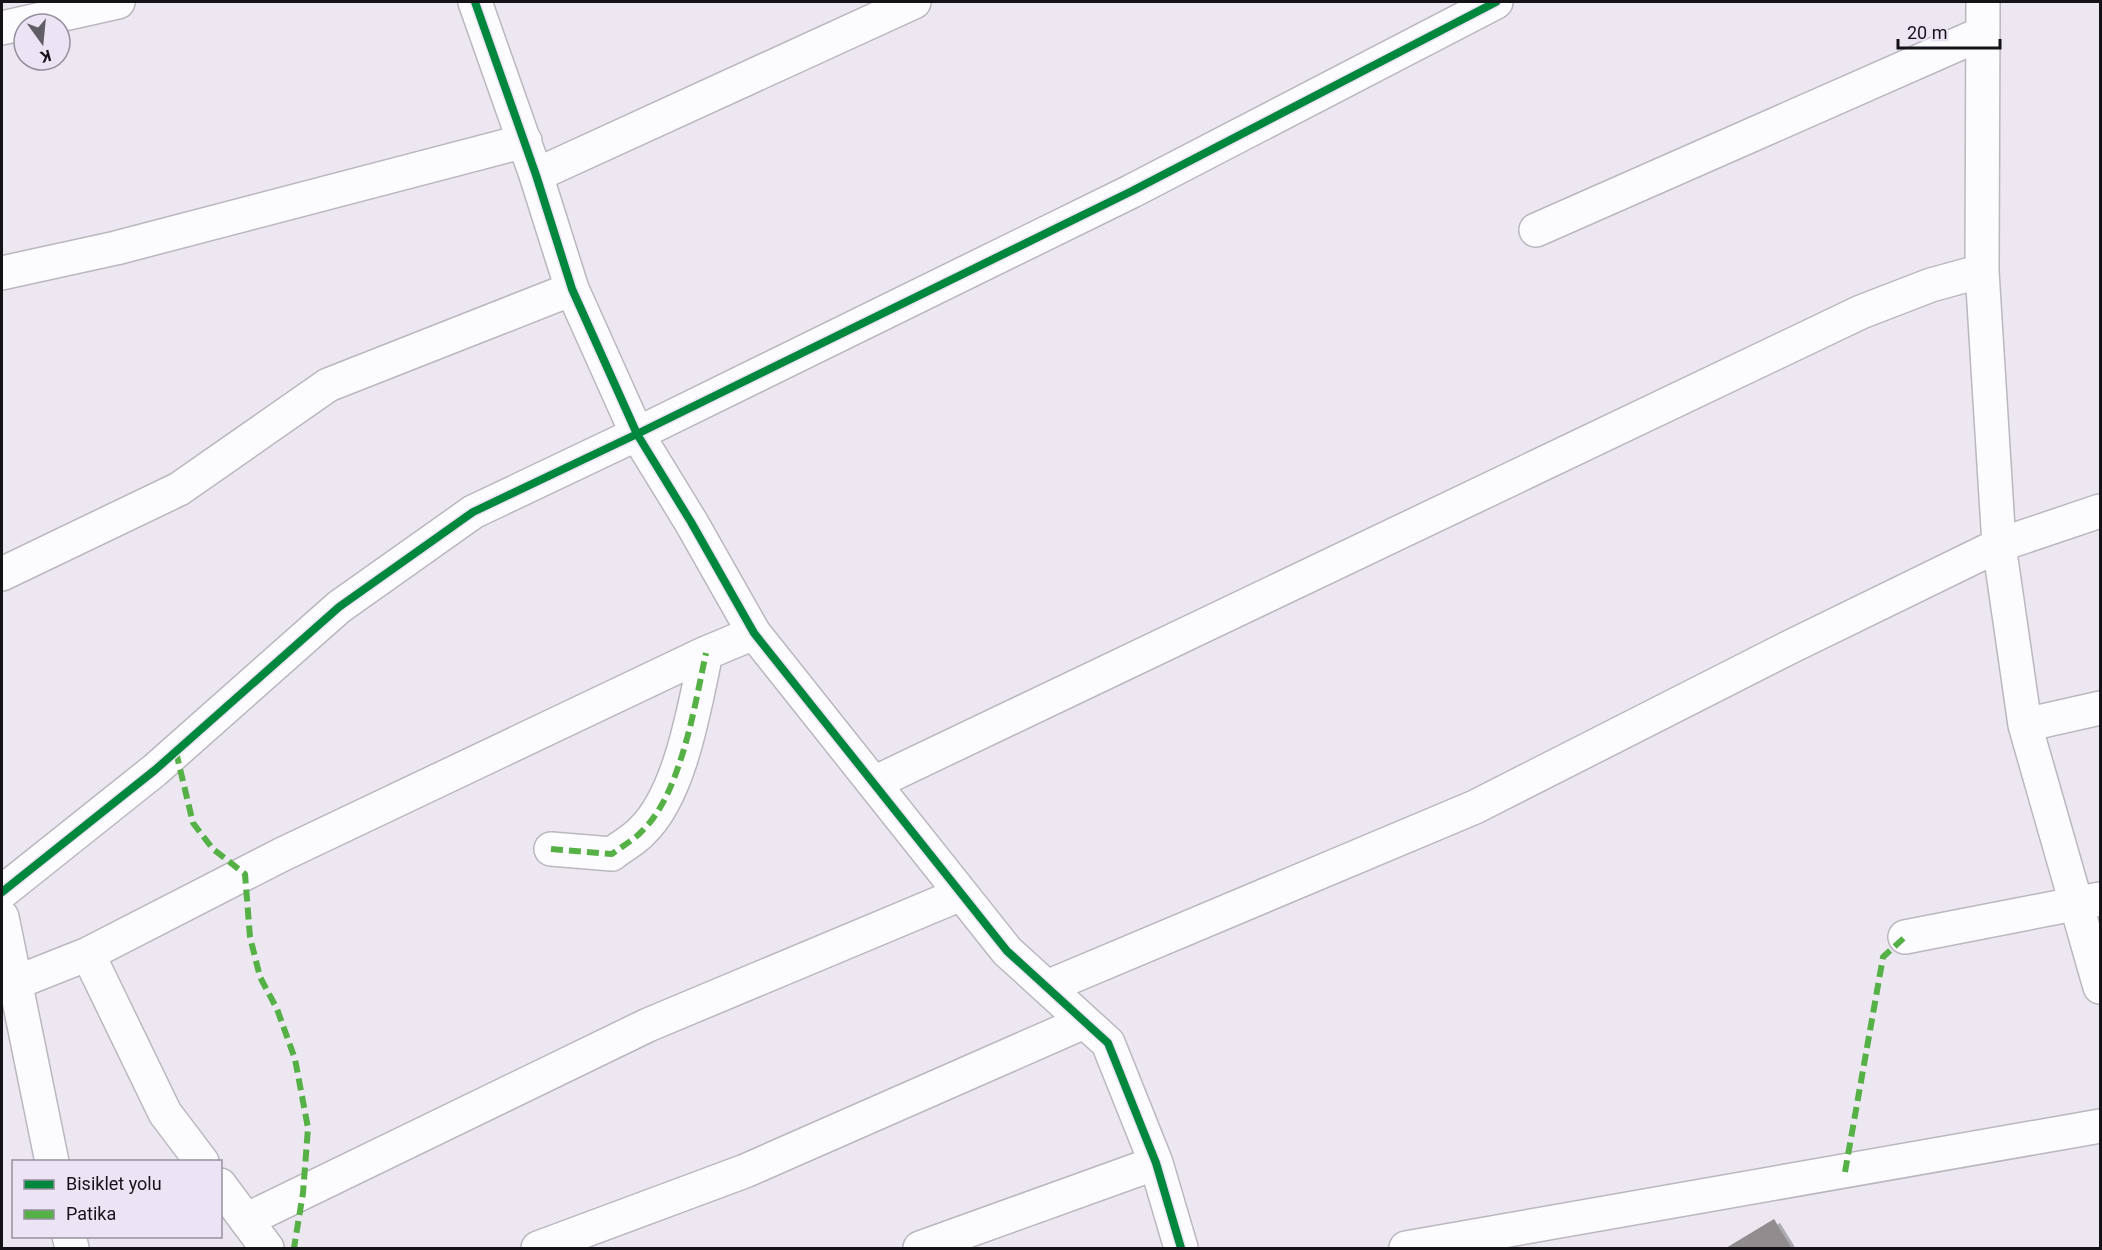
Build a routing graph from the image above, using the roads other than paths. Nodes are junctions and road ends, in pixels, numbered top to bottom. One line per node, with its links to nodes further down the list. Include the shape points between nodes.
1 (118, 2): 6 (street)
2 (475, 2): 8 (street)
3 (914, 2): 9 (street)
4 (1496, 2): 14 (street, via 1132,191)
5 (1983, 2): 7 (street)
6 (2, 28)
7 (1983, 33): 10 (street); 11 (street)
8 (525, 141): 9 (street); 12 (street, via 116,248)
9 (536, 175): 13 (street)
10 (1536, 230)
11 (1982, 271): 16 (street); 22 (street, via 1931,285 1861,312)
12 (2, 273)
13 (572, 289): 14 (street); 17 (street, via 328,385 179,489)
14 (637, 434): 18 (street); 24 (street, via 472,512 339,607 155,770)
15 (2100, 511): 16 (street)
16 (1999, 545): 21 (street); 31 (street, via 1475,807)
17 (2, 574)
18 (754, 633): 19 (street); 22 (street)
19 (706, 653): 23 (street, via 689,732 666,799 643,831 612,854); 29 (street, via 281,855)
20 (2100, 708): 21 (street)
21 (2025, 725): 26 (street)
22 (874, 783): 25 (street)
23 (550, 849)
24 (2, 892)
25 (961, 894): 31 (street, via 1007,951); 39 (street, via 648,1025)
26 (2088, 902): 28 (street); 32 (street)
27 (2, 917): 30 (street)
28 (1905, 937)
29 (88, 954): 30 (street); 36 (street, via 165,1113)
30 (15, 983): 35 (street)
31 (1047, 987): 33 (street)
32 (2100, 987)
33 (1084, 1022): 37 (street, via 1108,1043); 41 (street, via 745,1172)
34 (2100, 1126): 44 (street)
35 (52, 1160)
36 (201, 1160)
37 (1156, 1163): 42 (street); 43 (street)
38 (222, 1188): 39 (street)
39 (246, 1220): 40 (street)
40 (267, 1248)
41 (538, 1248)
42 (920, 1248)
43 (1181, 1248)
44 (1406, 1248)

